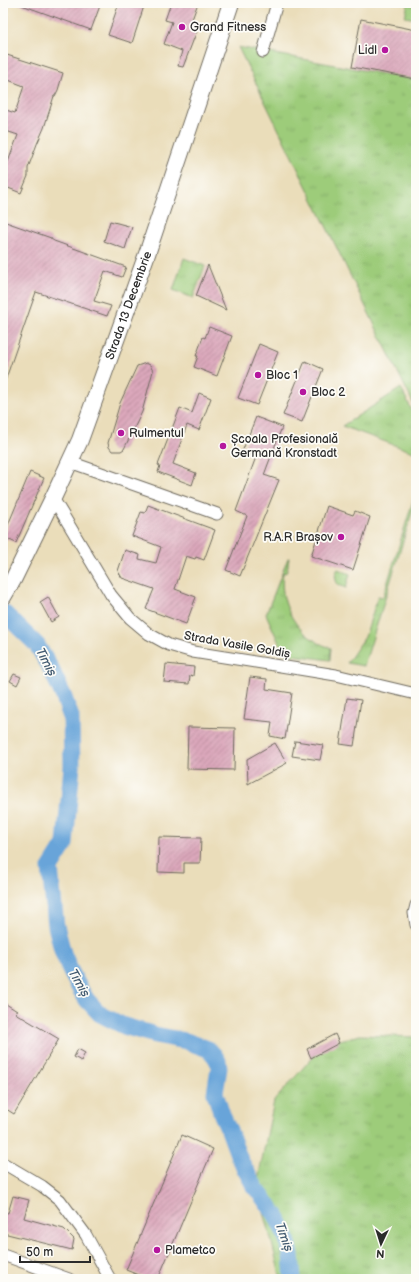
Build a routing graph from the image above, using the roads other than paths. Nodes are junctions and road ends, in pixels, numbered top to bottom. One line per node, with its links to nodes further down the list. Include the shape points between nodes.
1 (231, 3): 4 (main road, Strada 13 Decembrie, via 120,331)
2 (277, 3): 3 (street)
3 (263, 52)
4 (70, 462): 5 (main road, Strada 13 Decembrie); 6 (street)
5 (53, 498): 7 (main road, Strada 13 Decembrie); 8 (street, Strada Vasile Goldiș, via 111,595 130,618 149,634 169,645 193,652 336,675)
6 (217, 514)
7 (3, 597)
8 (416, 694)
9 (416, 905): 10 (street)
10 (416, 925)
11 (3, 1163): 14 (street, via 60,1200 86,1236)
12 (3, 1255): 13 (street)
13 (69, 1279)
14 (110, 1279)

